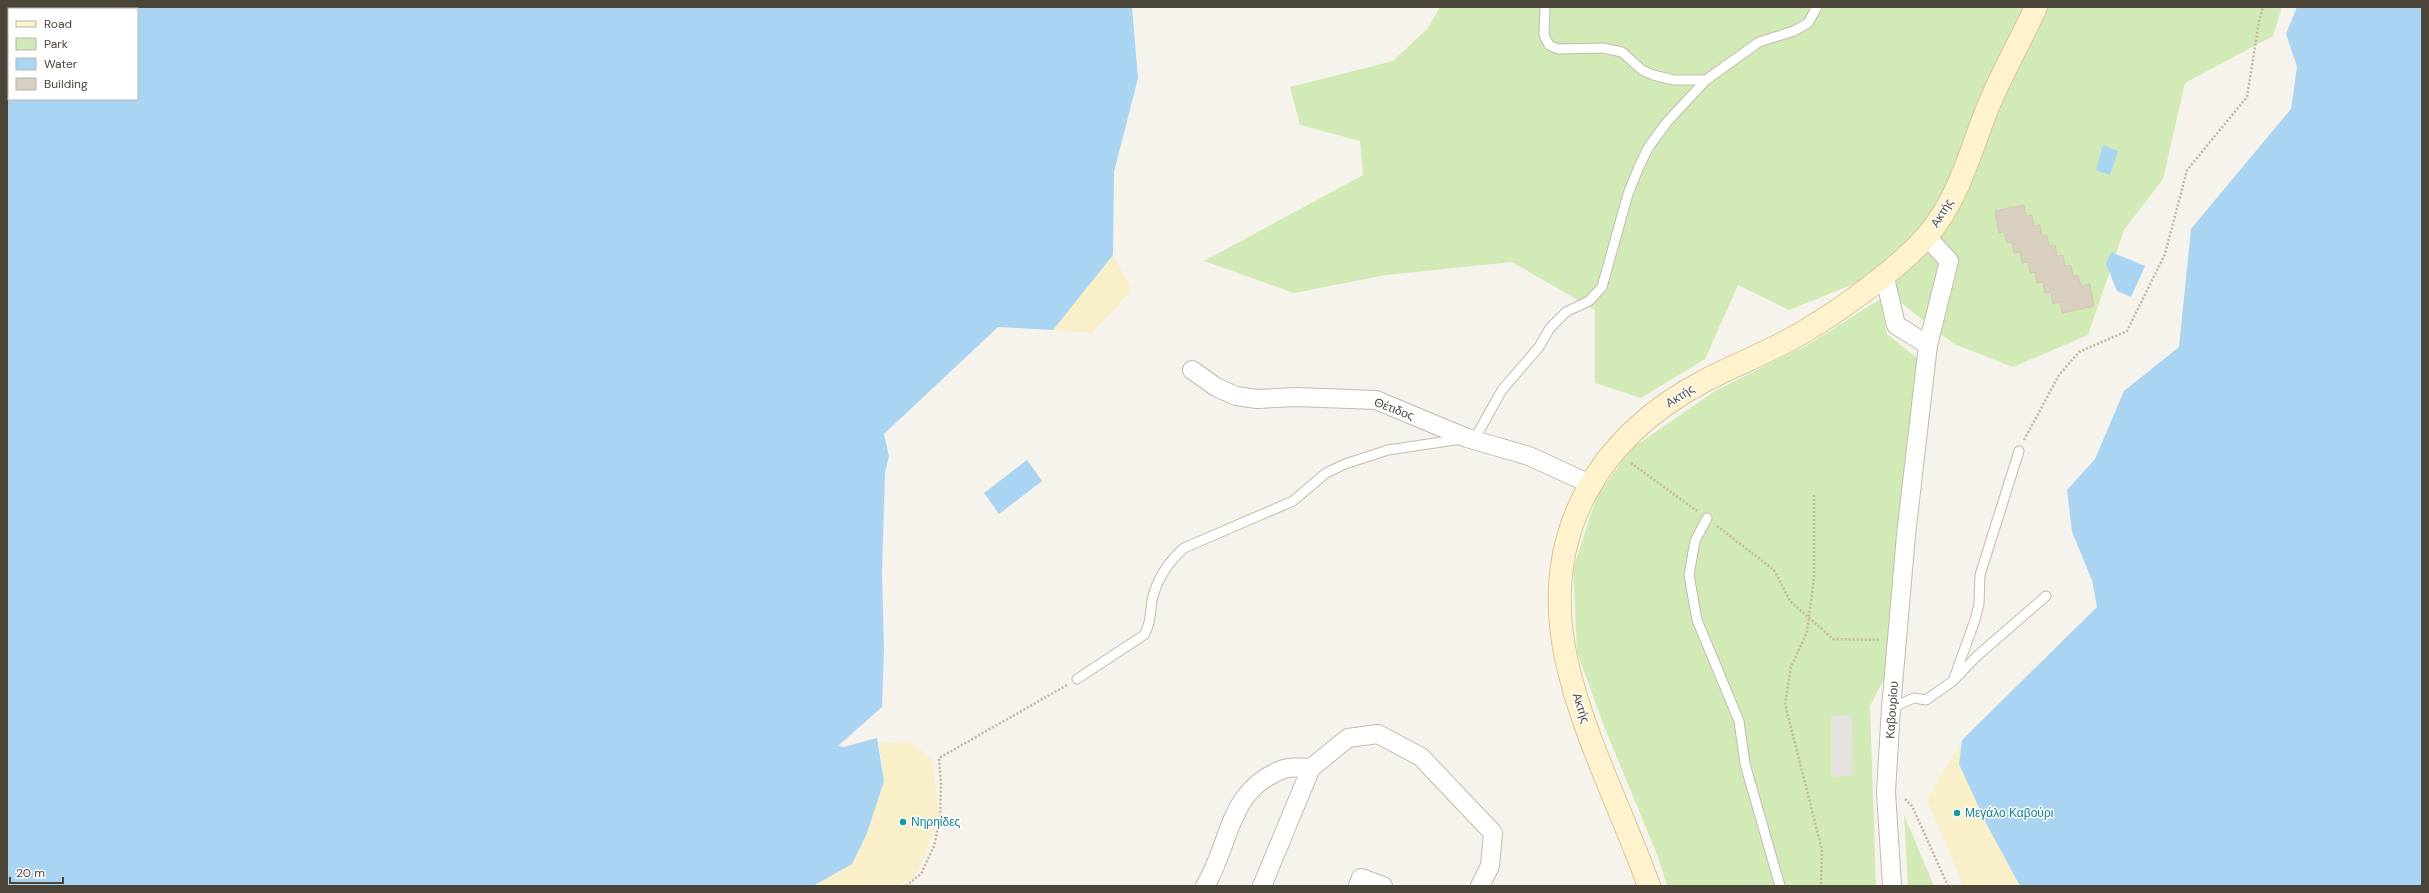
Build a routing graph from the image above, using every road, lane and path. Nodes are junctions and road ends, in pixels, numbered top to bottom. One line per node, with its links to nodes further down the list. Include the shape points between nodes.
1 (1545, 7): 5 (lane, via 1544,35 1548,45 1558,49 1603,48 1622,52 1642,70 1653,75 1674,80)
2 (1817, 7): 5 (lane, via 1808,23 1794,31 1759,42)
3 (2036, 7): 6 (street, Ακτής, via 1987,110 1959,184 1945,212)
4 (2263, 7): 12 (path, via 2246,97 2187,170 2165,254 2127,331 2079,352 2059,375)
5 (1706, 80): 10 (lane, via 1667,122 1648,148 1628,194 1602,287 1589,301 1566,312 1550,328 1538,347 1502,390)
6 (1927, 237): 7 (street, Ακτής); 8 (street, Καβουρίου, via 1949,262)
7 (1884, 274): 8 (street, via 1896,325); 11 (street, Ακτής, via 1804,332 1704,381 1674,399)
8 (1928, 346): 18 (street, Καβουρίου, via 1906,535)
9 (1192, 370): 10 (street, Θέτιδος, via 1216,387 1236,396 1257,399 1297,397 1376,400)
10 (1470, 439): 13 (street, Θέτιδος, via 1530,456); 19 (lane, via 1388,450 1346,464 1326,473 1293,501 1184,548 1170,560 1159,581 1152,600 1150,626 1144,636)
11 (1613, 450): 13 (street, Ακτής); 15 (path)
12 (2019, 452): 20 (lane, via 1980,574 1979,604 1975,620)
13 (1590, 484): 30 (street, Ακτής, via 1570,524 1561,578 1560,616 1566,657 1610,793)
14 (1814, 495): 17 (path, via 1814,578)
15 (1707, 518): 17 (path, via 1774,570 1790,601); 31 (lane, via 1694,541 1689,575 1697,620 1739,721 1745,764)
16 (2046, 596): 20 (lane, via 1977,656)
17 (1808, 616): 18 (path, via 1833,640); 32 (path, via 1807,632 1791,667 1785,704 1822,850)
18 (1897, 640): 21 (street, Καβουρίου)
19 (1078, 679): 24 (path, via 939,758 940,818 934,846 921,874)
20 (1953, 681): 21 (lane, via 1926,700 1914,698)
21 (1892, 708): 23 (street, Καβουρίου)
22 (1312, 768): 25 (street, via 1285,769 1256,784 1231,819 1213,872); 26 (street); 29 (street, via 1348,738 1378,734 1421,757 1493,833 1490,866)
23 (1886, 792): 33 (street, Καβουρίου); 34 (path, via 1902,797 1912,806)
24 (906, 886)
25 (1204, 886)
26 (1262, 886)
27 (1358, 886): 28 (street, via 1361,878)
28 (1383, 886)
29 (1480, 886)
30 (1649, 886)
31 (1780, 886)
32 (1821, 886)
33 (1892, 886)
34 (1948, 886)

